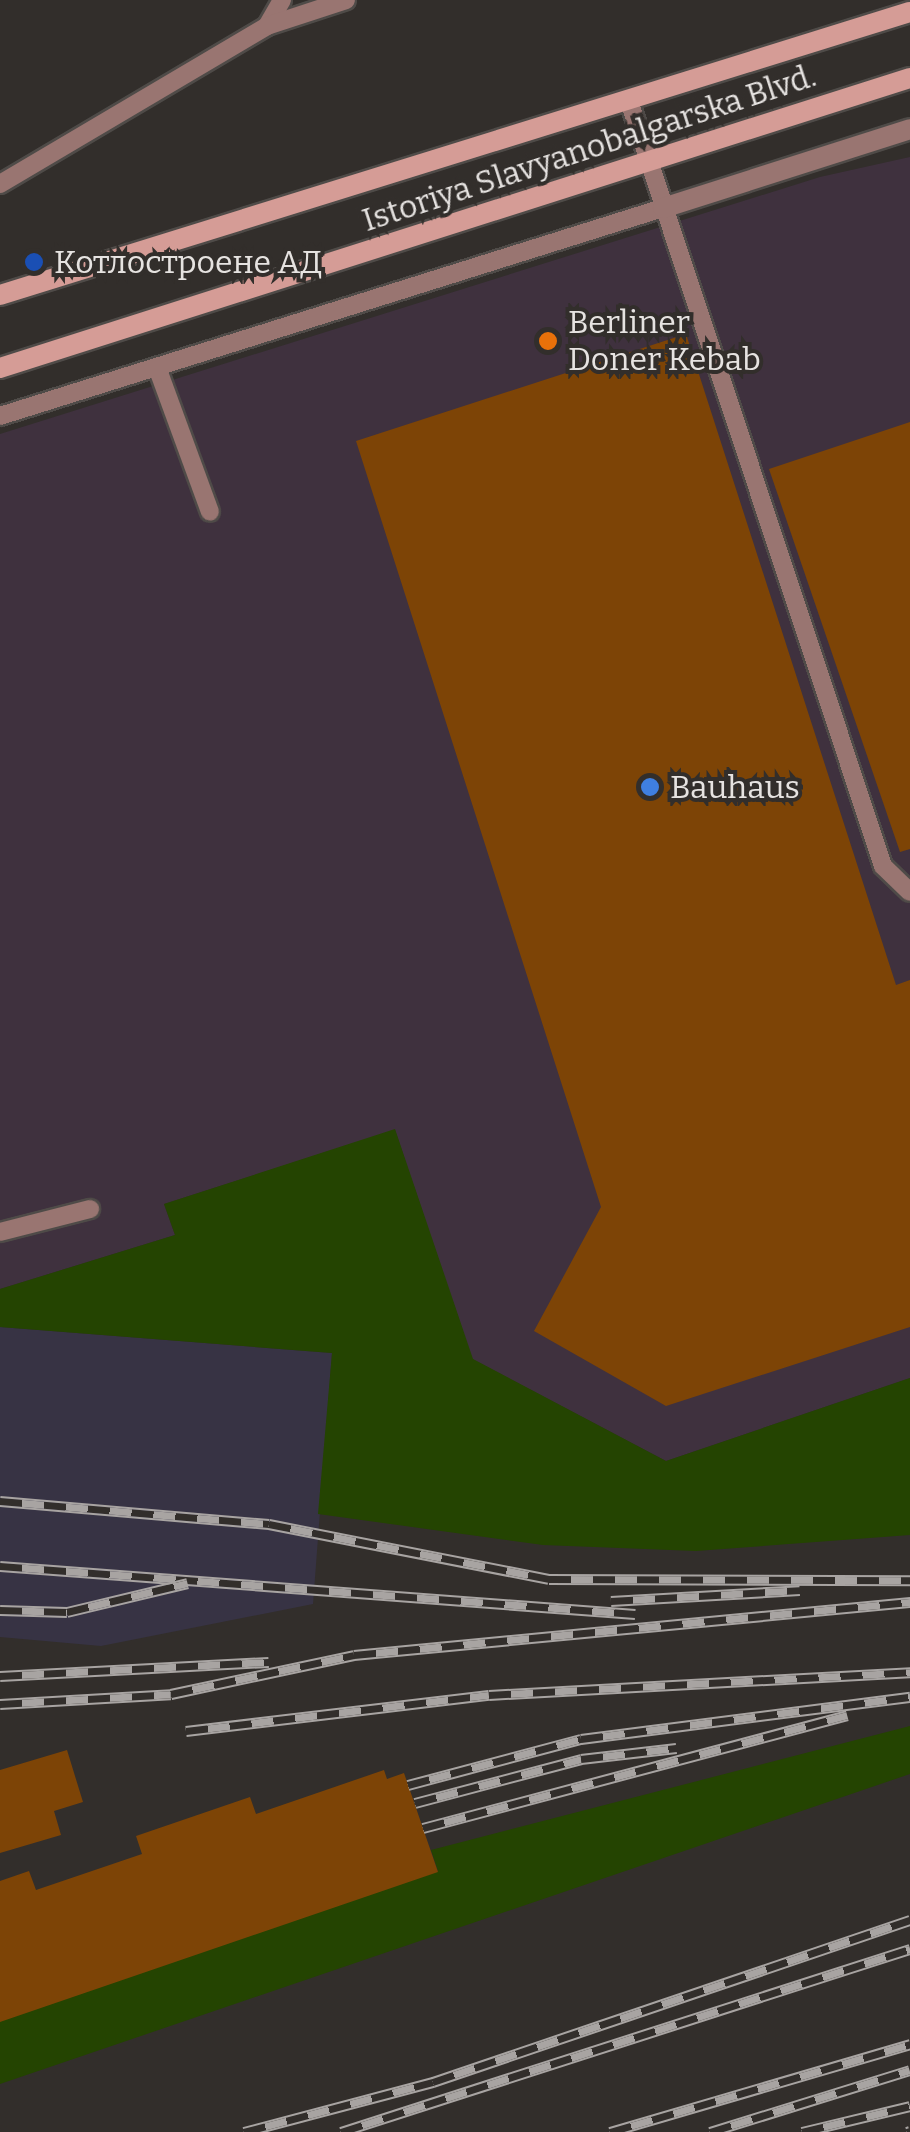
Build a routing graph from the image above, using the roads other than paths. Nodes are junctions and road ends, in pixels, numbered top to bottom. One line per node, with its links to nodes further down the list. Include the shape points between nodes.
1 (282, 0): 4 (lane)
2 (346, 0): 4 (lane)
3 (910, 12): 6 (main road, Istoriya Slavyanobalgarska Blvd.)
4 (267, 26): 9 (lane)
5 (910, 78): 8 (main road, Istoriya Slavyanobalgarska Blvd.)
6 (629, 101): 8 (lane); 11 (main road, Istoriya Slavyanobalgarska Blvd.)
7 (910, 129): 10 (street)
8 (648, 159): 10 (lane); 13 (main road, Istoriya Slavyanobalgarska Blvd.)
9 (0, 184)
10 (663, 208): 12 (lane); 16 (lane, via 883,866)
11 (0, 296)
12 (156, 367): 14 (lane); 15 (lane)
13 (0, 368)
14 (0, 416)
15 (210, 512)
16 (910, 892)
17 (90, 1209): 18 (lane)
18 (0, 1232)

